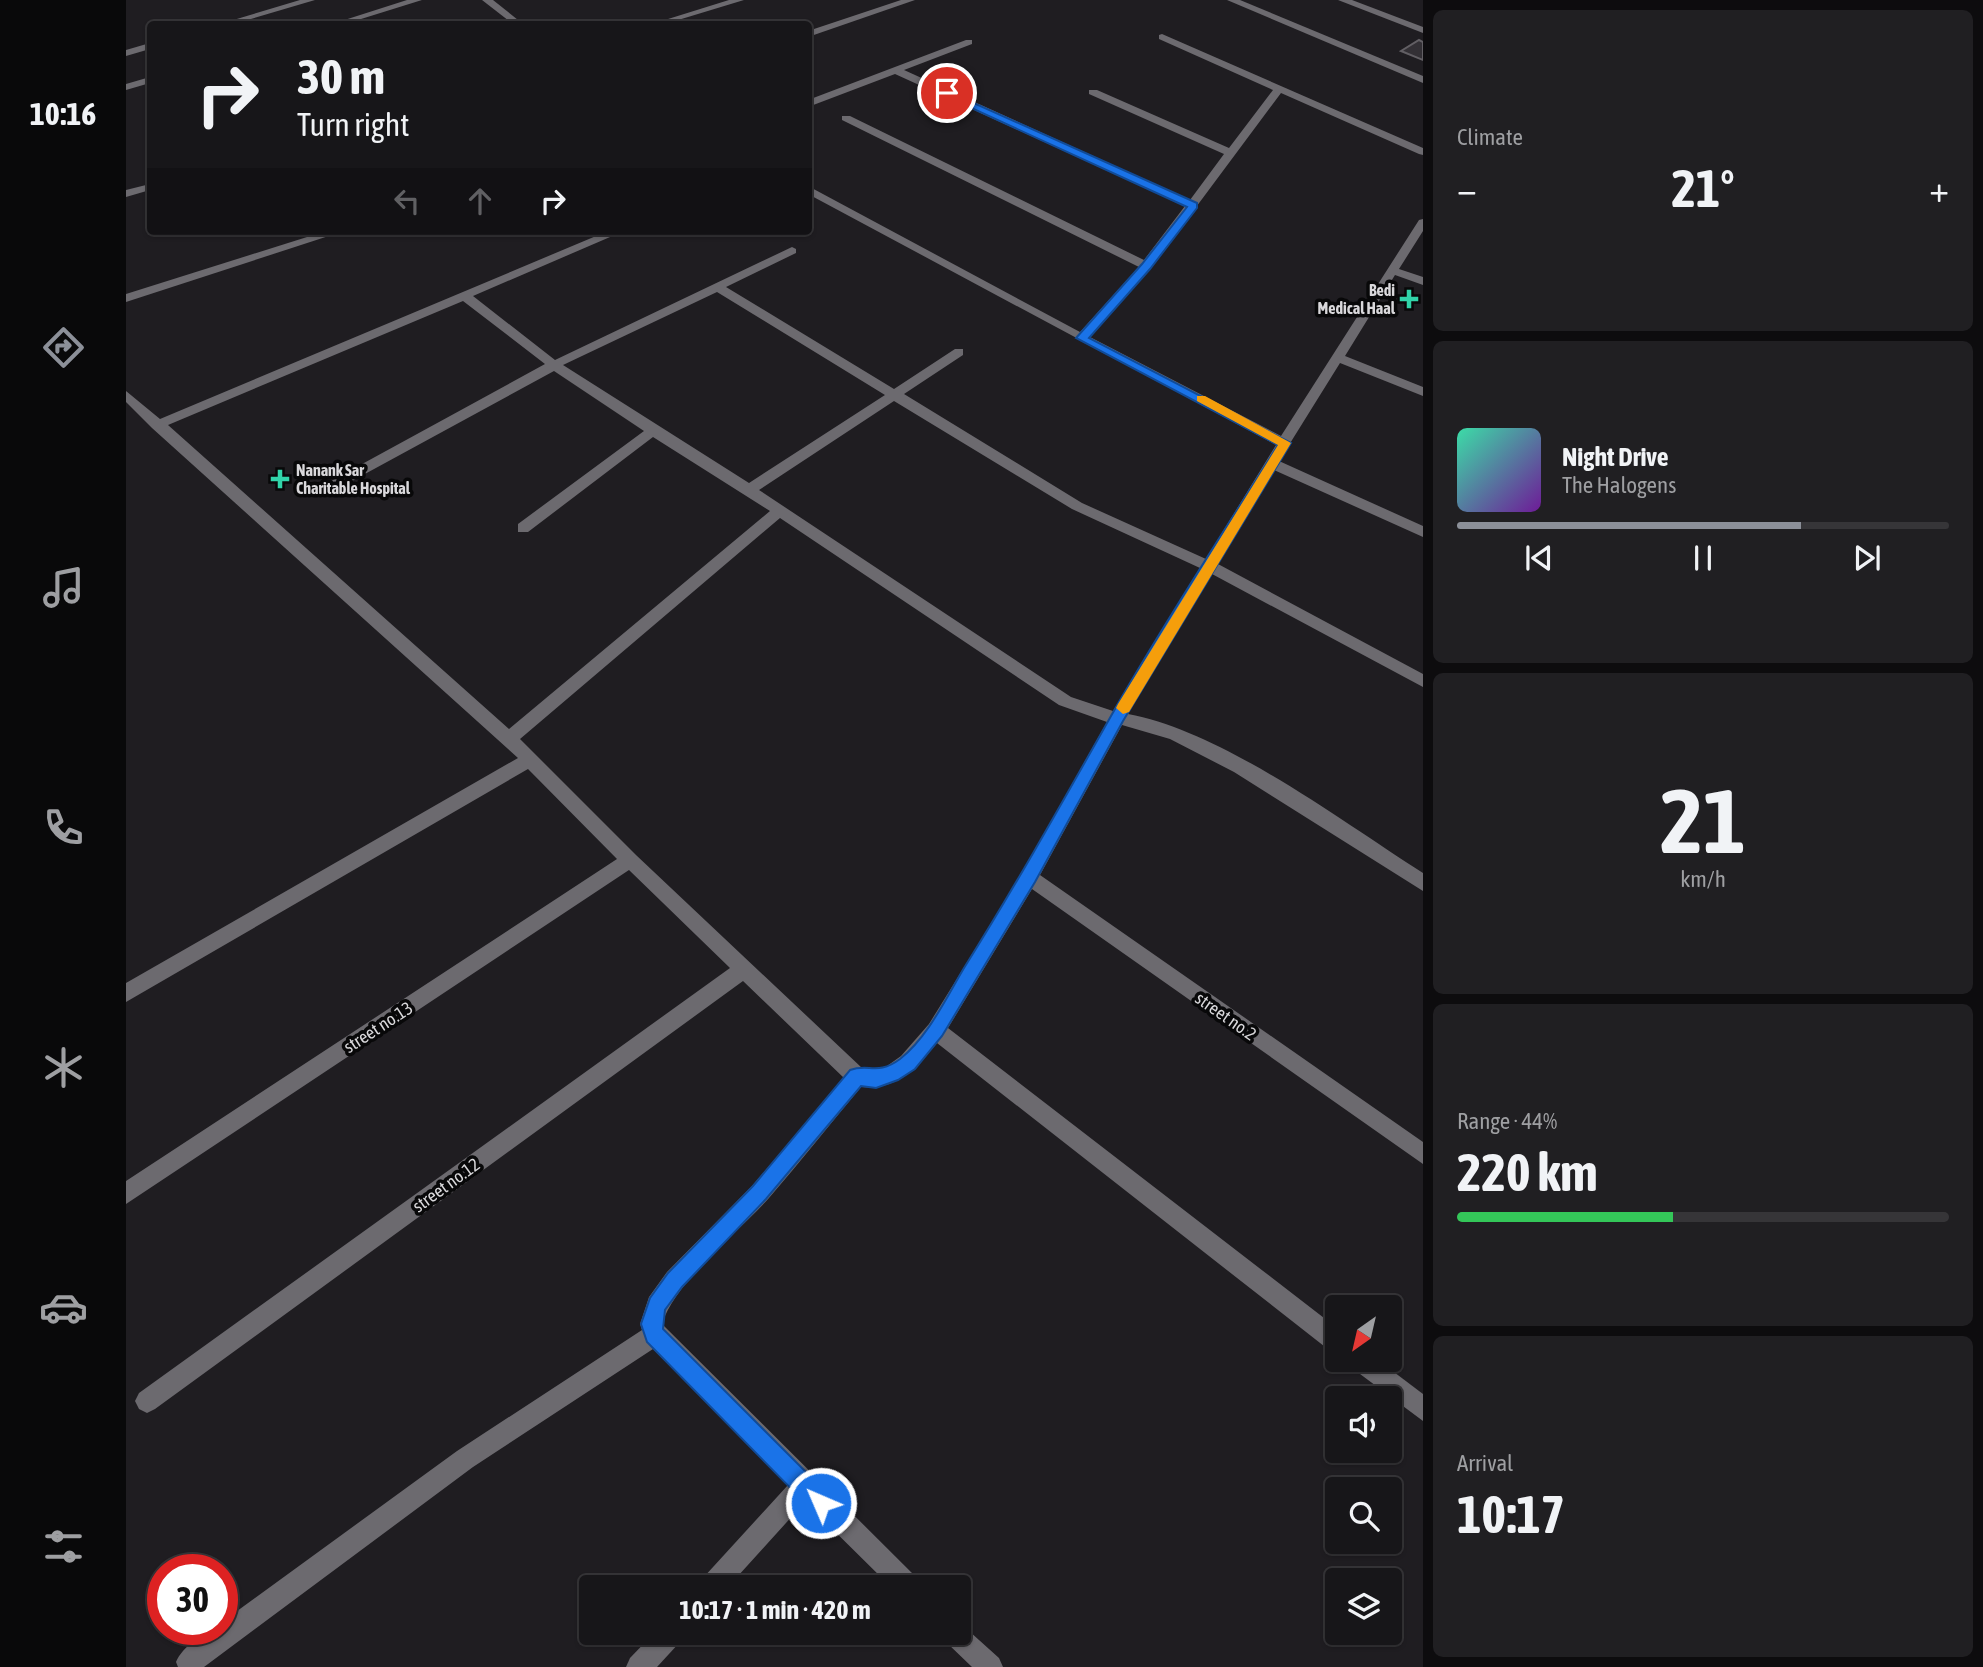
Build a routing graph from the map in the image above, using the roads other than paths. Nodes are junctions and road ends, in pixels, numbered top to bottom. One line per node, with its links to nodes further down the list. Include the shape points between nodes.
1 (310, 0): 8 (street)
2 (417, 0): 9 (street)
3 (487, 0): 10 (street)
4 (738, 0): 11 (street)
5 (910, 0): 13 (street)
6 (1232, 0): 19 (street)
7 (1343, 0): 12 (street)
8 (236, 21)
9 (347, 21)
10 (514, 21)
11 (667, 21)
12 (1423, 30)
13 (812, 33)
14 (1162, 37): 22 (street)
15 (969, 42): 18 (street)
16 (147, 47): 17 (street)
17 (126, 53)
18 (897, 71): 24 (street); 31 (street)
19 (1423, 80)
20 (147, 81): 21 (street)
21 (126, 87)
22 (1278, 90): 26 (street); 27 (street)
23 (1093, 92): 27 (street)
24 (812, 102)
25 (846, 118): 36 (street)
26 (1423, 152)
27 (1230, 153): 31 (street)
28 (147, 188): 30 (street)
29 (812, 191): 42 (street)
30 (126, 194)
31 (1193, 206): 36 (street)
32 (1423, 222): 37 (street)
33 (326, 235): 41 (street)
34 (609, 235): 40 (street)
35 (793, 251): 39 (street)
36 (1146, 266): 42 (street)
37 (1391, 270): 38 (street); 44 (street)
38 (1423, 281)
39 (716, 286): 45 (street); 48 (street)
40 (466, 296): 45 (street); 49 (street)
41 (126, 299)
42 (1082, 338): 51 (street)
43 (959, 352): 48 (street)
44 (1336, 358): 46 (street); 51 (street)
45 (554, 365): 50 (street); 53 (street)
46 (1423, 393)
47 (126, 395): 49 (street)
48 (892, 395): 54 (street); 58 (street, via 1077,506)
49 (157, 425): 61 (street)
50 (653, 431): 54 (street); 56 (street)
51 (1285, 443): 52 (street)
52 (1270, 463): 57 (street); 58 (street)
53 (335, 484)
54 (749, 490): 55 (street)
55 (779, 512): 60 (street, via 1065,701 1096,715); 61 (street)
56 (523, 528)
57 (1423, 532)
58 (1209, 566): 59 (street); 60 (street)
59 (1423, 681)
60 (1118, 717): 64 (street); 65 (street, via 1176,734 1228,762)
61 (509, 739): 62 (street)
62 (529, 760): 63 (street); 67 (street)
63 (630, 860): 66 (street); 71 (street, street no.13)
64 (1030, 877): 68 (street); 70 (street, street no.2)
65 (1423, 883)
66 (744, 969): 69 (street); 75 (street, street no.12)
67 (126, 993)
68 (936, 1030): 69 (street, via 908,1063 892,1074 876,1079); 72 (street)
69 (857, 1077): 73 (street, via 760,1192 675,1280 657,1305 651,1324)
70 (1423, 1154)
71 (126, 1193)
72 (1325, 1333)
73 (655, 1335): 77 (street); 82 (street, via 465,1459)
74 (1375, 1372): 76 (street)
75 (147, 1401)
76 (1423, 1409)
77 (803, 1486): 78 (street); 79 (street)
78 (723, 1575)
79 (896, 1575)
80 (660, 1645): 83 (street)
81 (967, 1645): 84 (street)
82 (189, 1662)
83 (639, 1667)
84 (990, 1667)

